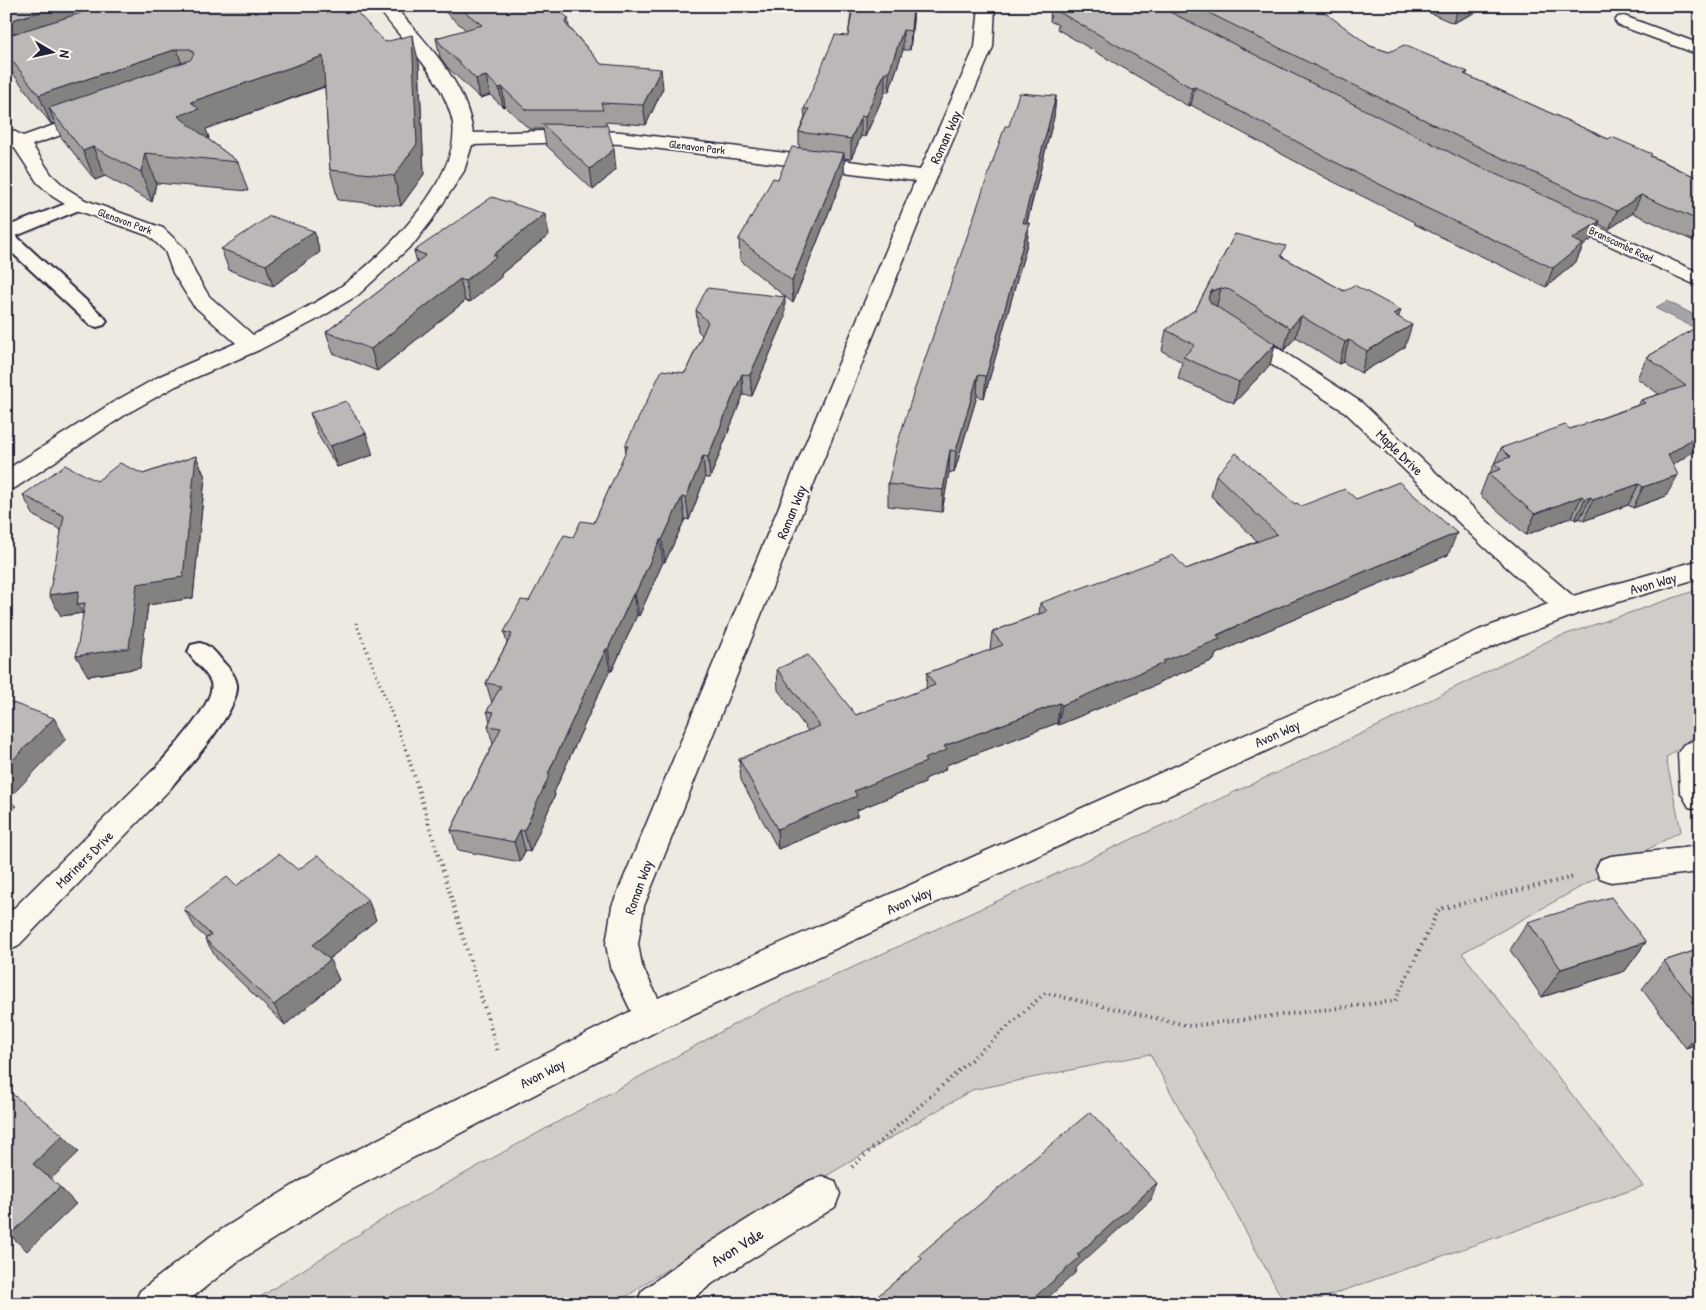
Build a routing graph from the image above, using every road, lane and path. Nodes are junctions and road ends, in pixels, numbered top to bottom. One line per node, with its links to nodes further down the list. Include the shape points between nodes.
1 (385, 6): 9 (street, via 440,69 461,115)
2 (988, 6): 10 (street, Roman Way, via 984,47)
3 (1624, 21): 4 (street)
4 (1649, 31): 5 (street); 6 (street)
5 (1633, 41)
6 (1700, 50)
7 (112, 111): 8 (street)
8 (14, 138): 11 (street, Glenavon Park, via 44,178)
9 (464, 139): 10 (street, Glenavon Park, via 621,138); 17 (street, via 454,171 408,238 350,290)
10 (928, 177): 29 (street, Roman Way, via 628,906 622,944 626,967)
11 (78, 204): 13 (lane); 17 (street, Glenavon Park, via 156,232 174,248 184,273 201,300)
12 (1543, 208): 14 (street, Branscombe Road)
13 (6, 236): 15 (lane)
14 (1700, 281)
15 (97, 321)
16 (1224, 323): 20 (street, Maple Drive, via 1353,407 1494,542)
17 (251, 345): 18 (street, via 120,408)
18 (6, 482)
19 (1700, 569): 20 (street, Avon Way)
20 (1568, 607): 29 (street, Avon Way, via 1480,641)
21 (356, 623): 30 (path, via 411,763)
22 (200, 652): 24 (lane, via 224,682 225,689 208,726)
23 (1700, 749): 25 (street, via 1693,753 1695,791)
24 (161, 780): 28 (street, Mariners Drive)
25 (1700, 798)
26 (1700, 859): 27 (street)
27 (1611, 869): 31 (path, via 1439,909 1395,1001 1190,1026 1045,993)
28 (6, 937)
29 (651, 1017): 30 (street, Avon Way)
30 (509, 1090): 32 (street, Avon Way, via 336,1179 224,1248)
31 (822, 1194): 33 (street, Avon Vale, via 700,1270)
32 (153, 1304)
33 (655, 1304)

